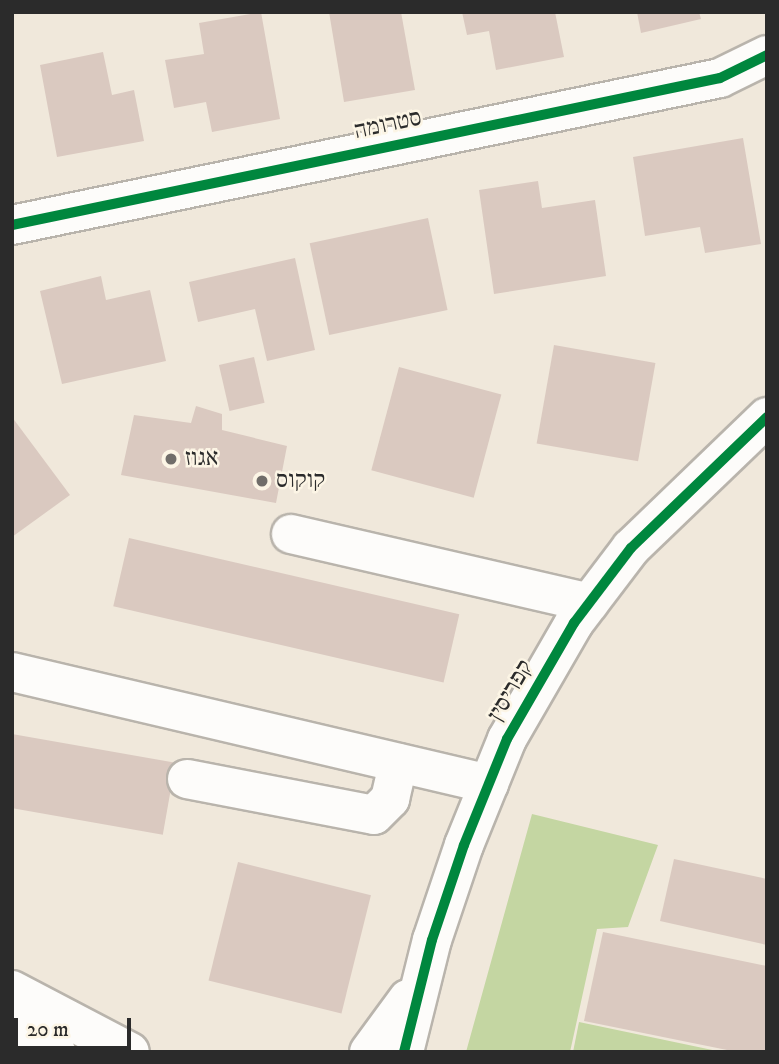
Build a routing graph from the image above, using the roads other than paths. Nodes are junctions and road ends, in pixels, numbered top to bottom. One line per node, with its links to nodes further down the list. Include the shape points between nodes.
1 (767, 55): 2 (street, סטרומה, via 720,78)
2 (12, 225)
3 (767, 417): 5 (street, קפריסין, via 631,548)
4 (291, 534): 5 (street)
5 (589, 603): 9 (street, קפריסין, via 508,739)
6 (12, 672): 7 (street)
7 (398, 763): 8 (street, via 390,799 374,815); 9 (street)
8 (187, 779)
9 (489, 784): 10 (street, קפריסין)
10 (419, 983): 15 (street); 16 (street, קפריסין)
11 (12, 990): 14 (street)
12 (12, 1029): 13 (street)
13 (56, 1052)
14 (130, 1052)
15 (369, 1052)
16 (404, 1052)

